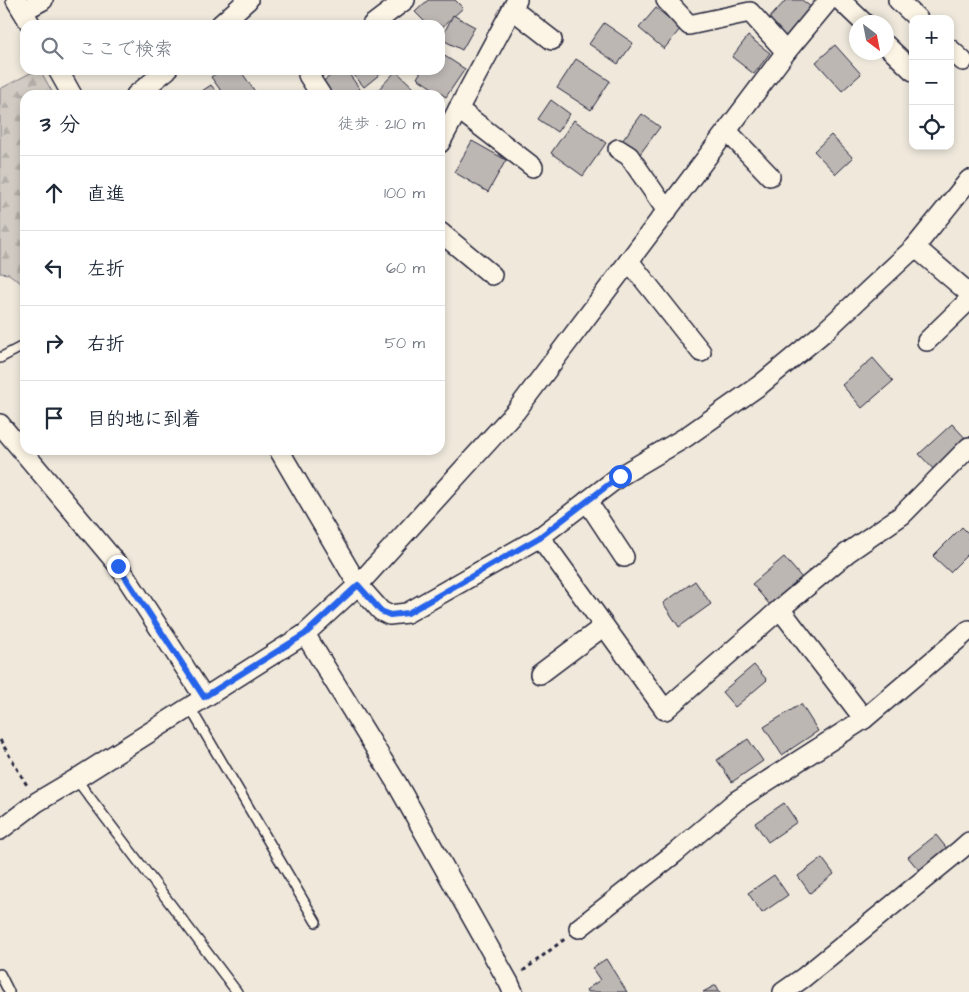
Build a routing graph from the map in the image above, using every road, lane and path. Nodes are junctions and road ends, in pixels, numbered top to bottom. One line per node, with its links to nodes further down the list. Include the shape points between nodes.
1 (43, 0): 9 (street)
2 (248, 0): 12 (street)
3 (405, 0): 13 (street)
4 (666, 0): 14 (street, via 689,25)
5 (828, 0): 17 (street)
6 (840, 0): 10 (street)
7 (898, 0): 11 (street)
8 (515, 4): 15 (street); 26 (street)
9 (24, 12)
10 (856, 15)
11 (914, 15)
12 (226, 20)
13 (379, 20)
14 (699, 23): 16 (street); 17 (street, via 750,12)
15 (552, 40)
16 (682, 41)
17 (786, 52): 27 (street)
18 (894, 53): 19 (street)
19 (909, 67)
20 (61, 75): 23 (street)
21 (161, 75): 24 (street)
22 (308, 75): 25 (street)
23 (69, 90)
24 (142, 90)
25 (318, 90)
26 (458, 110): 28 (street); 30 (street)
27 (727, 130): 31 (street); 33 (street)
28 (445, 134)
29 (618, 149): 33 (street, via 629,156)
30 (533, 167)
31 (770, 176)
32 (969, 180): 35 (street)
33 (667, 211): 36 (street)
34 (445, 236): 37 (street)
35 (915, 247): 38 (street); 49 (street, via 824,332 760,385)
36 (628, 261): 42 (street); 52 (street, via 516,411)
37 (492, 275)
38 (969, 293)
39 (969, 300): 40 (street)
40 (927, 341)
41 (20, 348): 43 (lane)
42 (701, 352)
43 (0, 358)
44 (0, 424): 46 (street)
45 (969, 447): 53 (street, via 902,515 847,553)
46 (20, 448)
47 (26, 455): 58 (street, via 118,566)
48 (282, 455): 52 (street)
49 (587, 501): 50 (street); 51 (street)
50 (540, 537): 52 (street, via 408,613 390,615 381,611); 54 (street)
51 (624, 557)
52 (358, 585): 56 (street)
53 (780, 609): 54 (street, via 666,710); 59 (street)
54 (604, 626): 57 (street)
55 (969, 630): 59 (street)
56 (305, 634): 58 (street); 68 (street, via 396,782)
57 (540, 674)
58 (196, 702): 61 (street); 65 (lane)
59 (864, 719): 66 (street, via 736,801)
60 (0, 740): 62 (path)
61 (76, 779): 62 (street); 70 (lane)
62 (37, 802): 63 (street)
63 (0, 830)
64 (969, 842): 71 (street)
65 (316, 922)
66 (579, 928): 68 (path)
67 (0, 974): 69 (lane)
68 (511, 987)
69 (10, 992)
70 (237, 992)
71 (783, 992)

